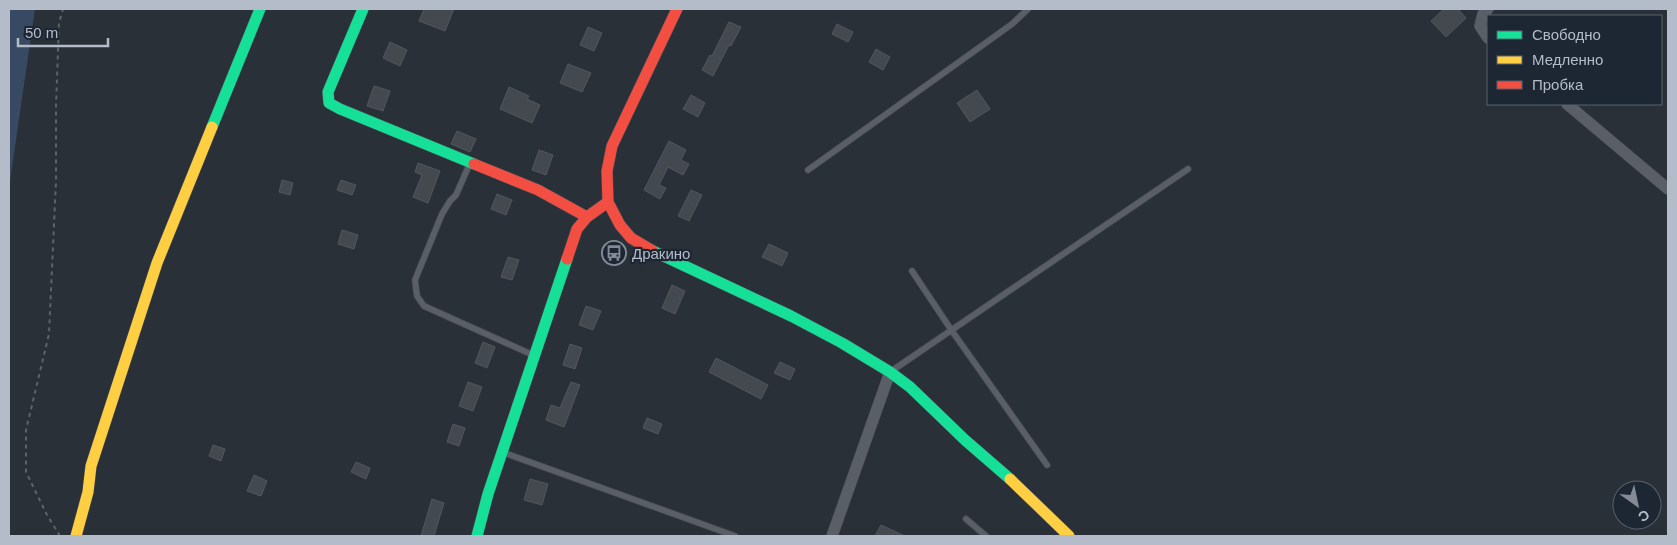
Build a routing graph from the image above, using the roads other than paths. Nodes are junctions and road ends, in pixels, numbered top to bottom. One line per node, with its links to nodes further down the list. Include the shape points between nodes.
1 (260, 9): 21 (street, via 157,263 91,466 88,492)
2 (363, 9): 8 (street, via 328,92 329,103)
3 (677, 9): 12 (street, via 612,146 606,171)
4 (1028, 9): 10 (lane, via 1012,24)
5 (1488, 9): 6 (street, via 1480,26)
6 (1487, 36)
7 (1568, 105): 11 (street)
8 (470, 163): 13 (street, via 538,190); 16 (lane, via 456,195 442,214 415,280 417,296 424,306)
9 (1188, 169): 15 (lane)
10 (808, 170)
11 (1668, 189)
12 (608, 202): 13 (street); 17 (street, via 620,225 638,244 791,316)
13 (587, 217): 16 (street, via 577,229)
14 (912, 271): 15 (lane)
15 (952, 331): 17 (lane); 19 (lane)
16 (535, 356): 18 (street)
17 (890, 372): 24 (street); 26 (street)
18 (502, 452): 22 (street); 23 (lane)
19 (1047, 465)
20 (966, 519): 25 (lane)
21 (76, 536)
22 (477, 536)
23 (735, 536)
24 (832, 536)
25 (986, 536)
26 (1070, 536)

